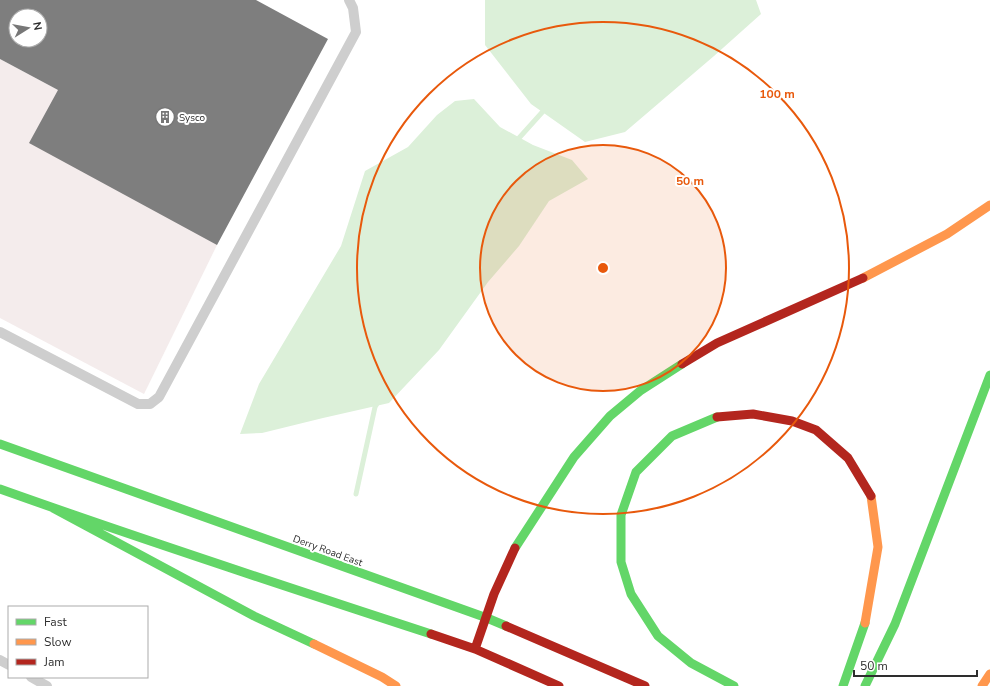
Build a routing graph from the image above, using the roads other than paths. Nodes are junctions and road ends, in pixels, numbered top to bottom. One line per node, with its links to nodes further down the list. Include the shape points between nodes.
1 (349, 0): 3 (lane, via 356,32 159,397 150,404 138,404)
2 (990, 205): 8 (main road, via 947,234 869,275 717,343 640,391 610,416 574,457 516,547 494,594)
3 (0, 332)
4 (990, 375): 18 (main road, via 895,624)
5 (0, 444): 8 (main road, Derry Road East)
6 (0, 489): 7 (main road)
7 (53, 508): 9 (main road); 13 (main road, via 254,616)
8 (487, 618): 9 (main road); 15 (main road, Derry Road East)
9 (476, 649): 14 (main road)
10 (990, 674): 19 (main road)
11 (33, 678): 12 (lane)
12 (47, 686)
13 (396, 686)
14 (559, 686)
15 (645, 686)
16 (734, 686): 17 (main road, via 691,663 654,630 631,594 621,562 621,515 636,472 672,436 718,416 754,414 792,421 816,430 848,458 871,496 878,547 866,620)
17 (843, 686)
18 (865, 686)
19 (982, 686)

